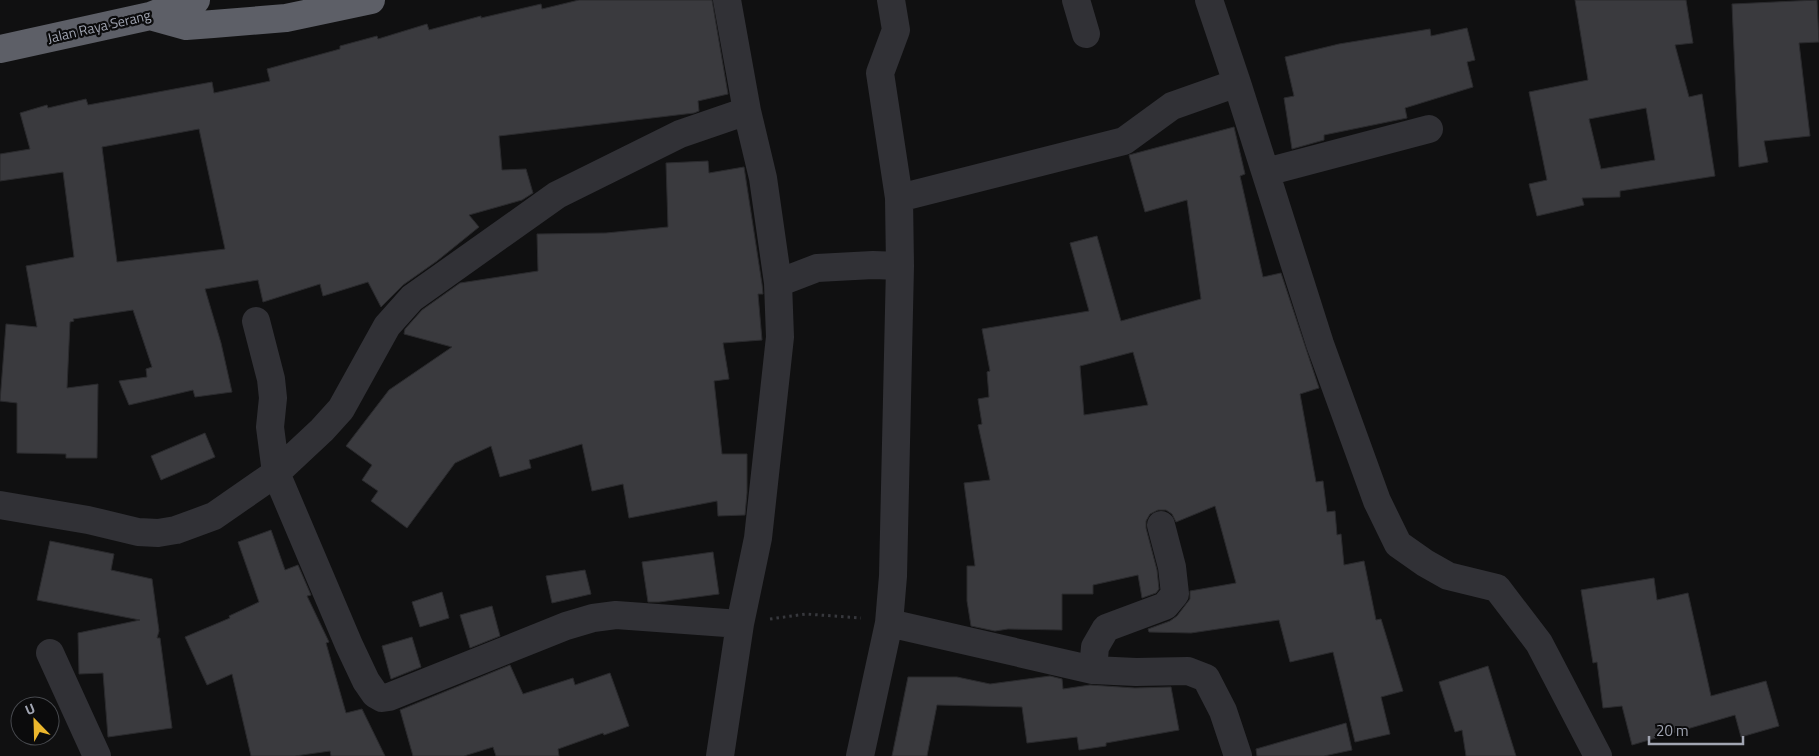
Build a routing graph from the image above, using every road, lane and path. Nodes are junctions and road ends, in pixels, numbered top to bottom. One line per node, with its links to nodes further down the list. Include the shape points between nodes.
1 (196, 0): 7 (highway, Jalan Raya Serang)
2 (370, 0): 7 (highway, via 286,18 186,26)
3 (727, 0): 11 (street)
4 (892, 0): 14 (street, via 896,30 880,73)
5 (1076, 0): 8 (street)
6 (1209, 0): 10 (street)
7 (150, 16): 9 (highway, Jalan Raya Serang)
8 (1086, 34)
9 (0, 49)
10 (1237, 83): 13 (street); 14 (street, via 1172,106 1124,141)
11 (747, 112): 16 (street, via 763,178); 18 (street, via 680,134 557,195 412,298 387,326 341,409)
12 (1429, 128): 13 (street)
13 (1266, 172): 31 (street, via 1376,501 1398,544 1448,576 1497,588 1539,643)
14 (898, 198): 15 (street)
15 (887, 265): 16 (street, via 817,268); 23 (street, via 893,576)
16 (778, 283): 24 (street, via 780,337 758,538)
17 (256, 321): 18 (street, via 271,379 270,427)
18 (276, 473): 19 (street, via 214,516 158,533 138,532); 24 (street, via 349,645 373,693 382,698 593,618 616,615)
19 (0, 505)
20 (1161, 525): 26 (street, via 1172,566 1175,594 1164,606 1106,628 1095,647)
21 (806, 614): 22 (path)
22 (861, 618)
23 (889, 623): 26 (street); 29 (street)
24 (740, 624): 28 (street)
25 (50, 653): 27 (street)
26 (1093, 670): 30 (street, via 1188,671 1206,678 1223,711)
27 (97, 756)
28 (720, 756)
29 (860, 756)
30 (1238, 756)
31 (1598, 756)

